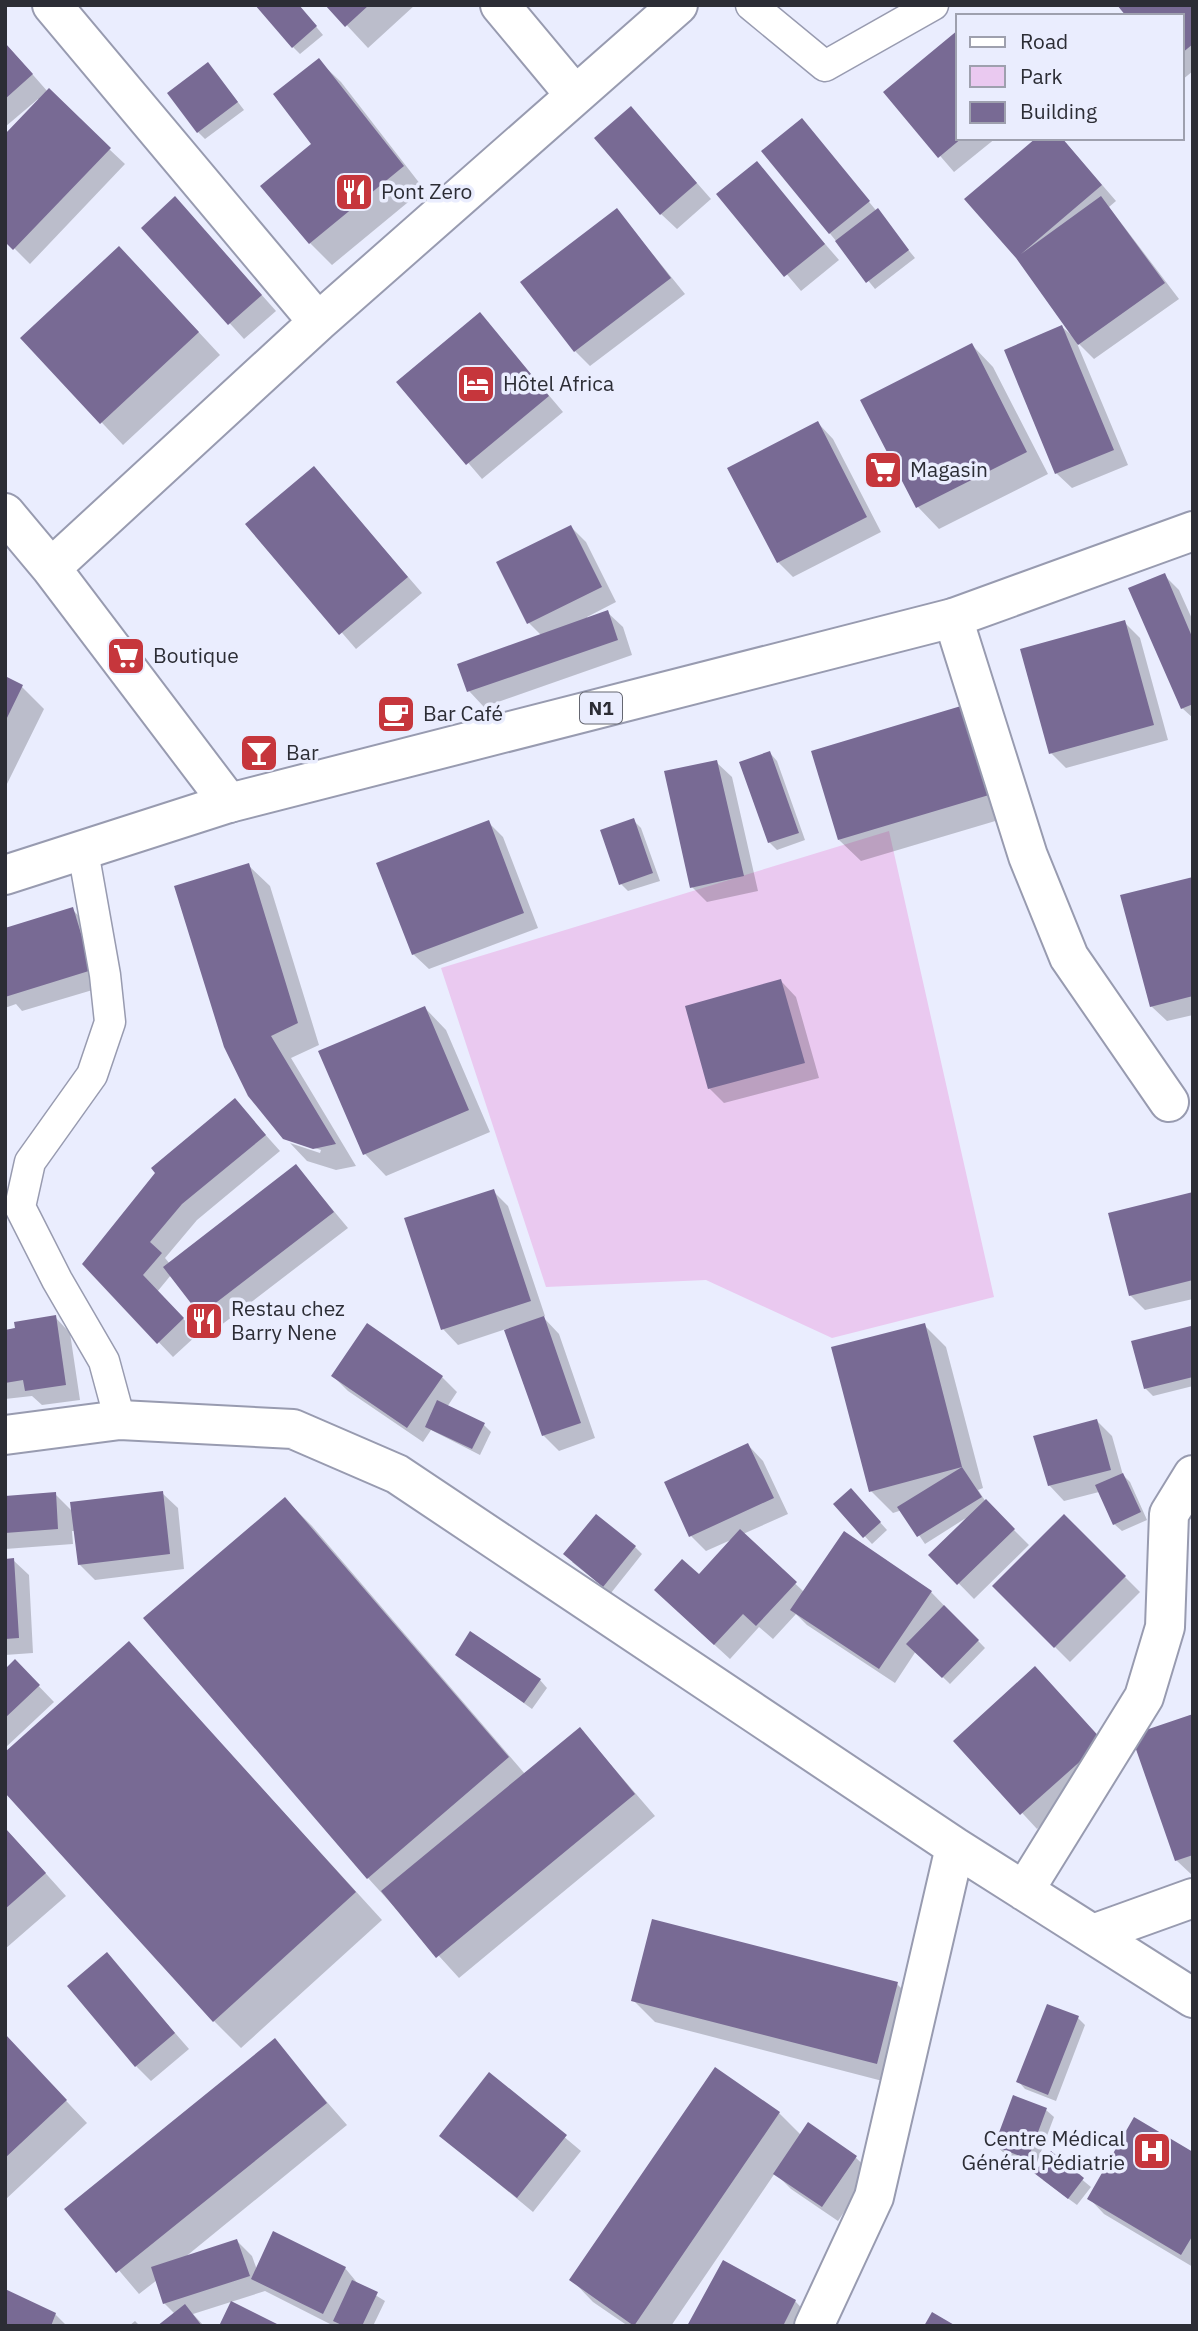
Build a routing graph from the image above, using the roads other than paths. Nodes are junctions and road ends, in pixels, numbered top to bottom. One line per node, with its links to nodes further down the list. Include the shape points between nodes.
1 (52, 5): 7 (main road)
2 (500, 5): 6 (main road)
3 (678, 5): 6 (main road)
4 (751, 5): 5 (lane, via 825,66)
5 (933, 5)
6 (575, 95): 7 (main road)
7 (318, 322): 10 (main road)
8 (5, 513): 10 (main road)
9 (1193, 531): 11 (main road, N1)
10 (51, 568): 12 (main road)
11 (953, 618): 12 (main road, N1); 15 (main road, via 1028,856 1069,957)
12 (229, 803): 13 (main road, N1)
13 (83, 851): 14 (main road, N1); 16 (lane, via 110,1022 92,1074 30,1163 20,1207 104,1361)
14 (5, 875)
15 (1169, 1102)
16 (120, 1420): 17 (main road); 19 (main road, via 293,1429 397,1474)
17 (5, 1435)
18 (1193, 1475): 20 (main road, via 1169,1514 1165,1627 1144,1697)
19 (955, 1847): 20 (main road); 24 (main road, via 874,2197)
20 (1024, 1891): 22 (main road)
21 (1193, 1898): 22 (main road)
22 (1093, 1934): 23 (main road)
23 (1193, 1998)
24 (814, 2326)

